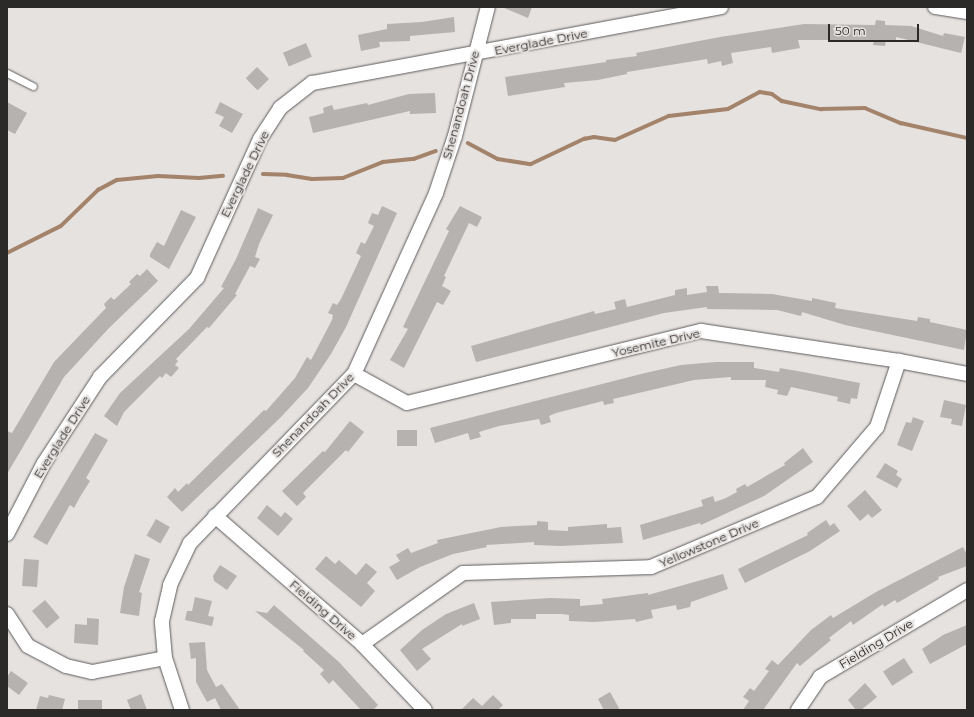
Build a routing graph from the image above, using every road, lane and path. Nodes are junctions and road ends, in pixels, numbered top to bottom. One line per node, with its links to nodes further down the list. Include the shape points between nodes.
1 (488, 7): 5 (street, Shenandoah Drive)
2 (721, 7): 5 (street, Everglade Drive)
3 (935, 7): 4 (street)
4 (967, 12)
5 (474, 55): 9 (street, Shenandoah Drive, via 455,136 436,194); 12 (street, Everglade Drive, via 312,84 280,108 260,139 197,278 100,378 44,463)
6 (7, 73): 7 (lane)
7 (33, 86)
8 (900, 361): 9 (street, Yosemite Drive, via 701,331 407,403); 10 (street, Yosemite Drive); 15 (street, Yellowstone Drive, via 877,427 817,497 651,567 463,573)
9 (354, 374): 11 (street, Shenandoah Drive)
10 (967, 374)
11 (215, 516): 15 (street, Fielding Drive); 16 (street, Shenandoah Drive, via 190,543 170,585 162,621)
12 (7, 534)
13 (967, 590): 19 (street, Fielding Drive, via 820,677)
14 (7, 614): 16 (street, via 28,646 66,666 92,672)
15 (362, 644): 18 (street, Fielding Drive)
16 (165, 658): 17 (street, Shenandoah Drive)
17 (182, 710)
18 (425, 710)
19 (798, 710)

